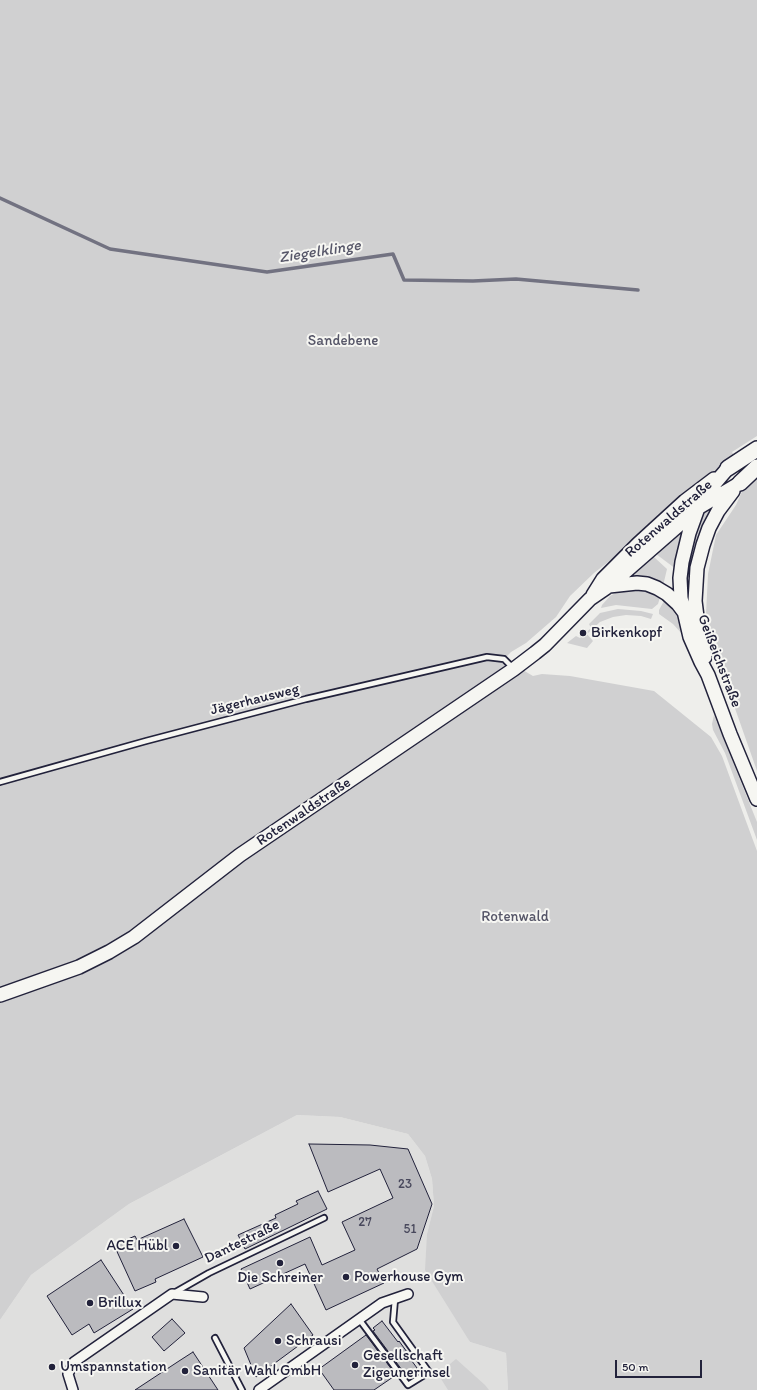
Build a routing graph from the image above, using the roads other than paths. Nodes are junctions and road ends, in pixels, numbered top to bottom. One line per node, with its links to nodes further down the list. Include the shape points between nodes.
1 (757, 449): 3 (highway, Rotenwaldstraße)
2 (757, 467): 4 (highway, Rotenwaldstraße)
3 (728, 468): 5 (main road, Geißeichstraße); 7 (main road, Rotenwaldstraße, via 685,500 640,542 603,579)
4 (740, 483): 5 (main road, Rotenwaldstraße); 10 (main road, Rotenwaldstraße, via 728,496 712,522 697,568 696,613)
5 (698, 508): 6 (main road, Rotenwaldstraße); 8 (main road, Geißeichstraße, via 688,533 682,562 680,587)
6 (609, 586): 7 (main road, Rotenwaldstraße); 8 (main road, via 647,584 667,594)
7 (590, 600): 9 (main road, Rotenwaldstraße, via 545,645)
8 (684, 612): 10 (main road, Geißeichstraße, via 692,642)
9 (514, 669): 11 (lane, Jägerhausweg, via 504,659 487,657 298,701); 13 (main road, Rotenwaldstraße, via 240,855 134,937 79,967)
10 (708, 674): 12 (main road, Geißeichstraße)
11 (0, 782)
12 (757, 799)
13 (0, 995)
14 (324, 1218): 15 (lane, Dantestraße, via 209,1273)
15 (172, 1294): 17 (street); 21 (street, Dantestraße, via 74,1362 68,1374)
16 (408, 1294): 18 (street)
17 (203, 1297)
18 (394, 1299): 19 (street, via 382,1303); 19 (lane, via 393,1322 429,1372 408,1385)
19 (359, 1319): 23 (street)
20 (215, 1338): 22 (lane)
21 (73, 1390)
22 (242, 1390)
23 (259, 1390)

